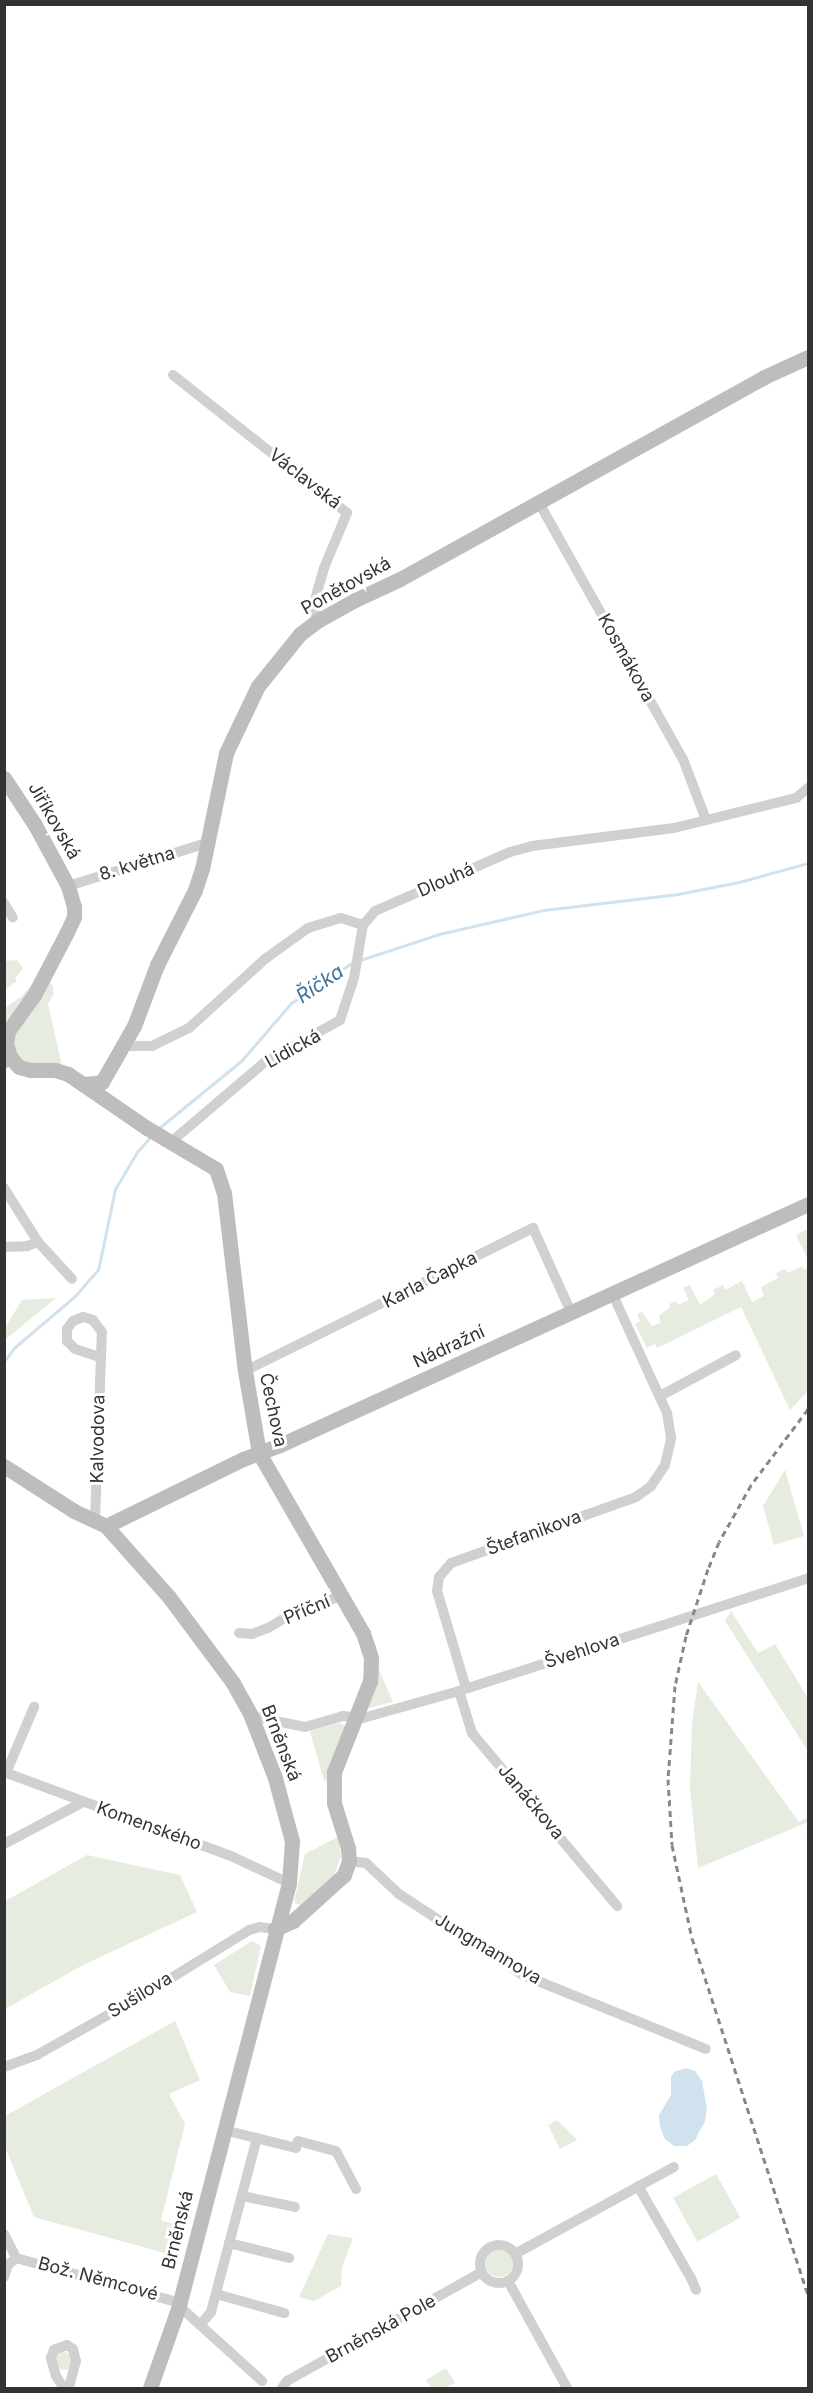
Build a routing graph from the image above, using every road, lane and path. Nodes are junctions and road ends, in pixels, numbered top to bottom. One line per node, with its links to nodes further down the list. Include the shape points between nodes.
1 (808, 357): 3 (street, Ponětovská)
2 (174, 375): 4 (street, Václavská, via 347,513 314,603)
3 (538, 501): 4 (street, Ponětovská); 9 (street, Kosmákova, via 683,759)
4 (317, 621): 10 (street, Ponětovská, via 271,667 240,720 226,753)
5 (4, 778): 11 (street, Jiříkovská, via 21,800)
6 (808, 788): 7 (street, Dlouhá)
7 (796, 798): 8 (street); 9 (street, Dlouhá)
8 (808, 801)
9 (706, 820): 14 (street, Dlouhá, via 510,852 375,911)
10 (207, 843): 11 (street, 8. května); 15 (street, Ponětovská, via 195,890 157,964)
11 (68, 886): 16 (street, Jiříkovská, via 74,916 34,995 8,1031)
12 (4, 903): 13 (street)
13 (13, 918)
14 (363, 925): 15 (street, via 341,918 308,928 284,944 189,1028 152,1046); 20 (street, Lidická, via 354,978 340,1020 265,1062)
15 (124, 1046): 17 (street, Ponětovská)
16 (7, 1058): 18 (street, Čechova, via 19,1067 55,1070)
17 (116, 1060): 18 (street, via 102,1082); 19 (street, via 111,1087)
18 (84, 1084): 19 (street, Čechova)
19 (125, 1112): 20 (street, Čechova)
20 (167, 1140): 30 (street, Čechova, via 216,1169 224,1193)
21 (4, 1188): 23 (street)
22 (808, 1204): 26 (street, Nádražní)
23 (38, 1242): 24 (street); 25 (street)
24 (4, 1247)
25 (72, 1279)
26 (612, 1293): 27 (street, Nádražní); 31 (street, Štefanikova)
27 (571, 1312): 30 (street, Karla Čapka, via 533,1228); 32 (street, Nádražní)
28 (736, 1355): 31 (street)
29 (99, 1357): 34 (street, Kalvodova)
30 (245, 1371): 32 (street, Čechova)
31 (660, 1396): 38 (street, Štefanikova, via 671,1438 664,1465 651,1486 636,1497 451,1563 439,1577 437,1591)
32 (259, 1453): 34 (street, Nádražní); 36 (street, Čechova)
33 (4, 1466): 34 (street, Brněnská, via 74,1511)
34 (101, 1523): 40 (street, Brněnská, via 169,1597 233,1683)
35 (808, 1578): 38 (street, Švehlova)
36 (341, 1594): 37 (street, Příční, via 317,1607 296,1611 268,1628 252,1634); 41 (street, Čechova, via 363,1633 371,1658 370,1681)
37 (239, 1633)
38 (462, 1690): 41 (street, Švehlova); 47 (street, Janáčkova, via 472,1733)
39 (34, 1707): 42 (street, Komenského)
40 (251, 1716): 41 (street, via 304,1727 343,1716); 46 (street, Brněnská, via 289,1826)
41 (354, 1719): 45 (street, Čechova, via 334,1772 334,1803)
42 (5, 1772): 43 (street, Komenského)
43 (83, 1802): 44 (street); 46 (street, Komenského, via 231,1856)
44 (4, 1844)
45 (349, 1862): 48 (street, via 344,1875 293,1921); 49 (street, Jungmannova, via 366,1863 399,1893 523,1975)
46 (289, 1883): 48 (street, Brněnská)
47 (617, 1906)
48 (275, 1929): 50 (street, Sušilova, via 249,1930 37,2055); 51 (street, Brněnská)
49 (706, 2049)
50 (4, 2067)
51 (224, 2130): 52 (street); 68 (street, Brněnská)
52 (257, 2138): 55 (street, via 296,2148 298,2141 336,2151); 56 (street)
53 (674, 2167): 54 (street)
54 (638, 2186): 60 (street); 66 (street)
55 (356, 2189)
56 (242, 2196): 57 (street); 59 (street)
57 (295, 2207)
58 (4, 2234): 61 (street)
59 (230, 2243): 62 (street); 67 (street)
60 (515, 2254): 63 (street, via 501,2245 489,2247 482,2255); 65 (street, via 516,2272)
61 (16, 2258): 64 (street, via 8,2265); 68 (street, Bož. Němcové)
62 (289, 2258)
63 (482, 2272): 65 (street, via 496,2283); 75 (street, Brněnská Pole, via 287,2381)
64 (4, 2277)
65 (508, 2281): 76 (street)
66 (696, 2290)
67 (216, 2294): 69 (street); 70 (street, via 211,2312)
68 (180, 2304): 70 (street); 74 (street, Brněnská)
69 (284, 2313)
70 (201, 2324): 71 (street)
71 (262, 2381)
72 (64, 2388): 73 (street, via 51,2358 54,2350 67,2345 76,2357)
73 (69, 2388)
74 (150, 2388)
75 (282, 2388)
76 (567, 2388)

